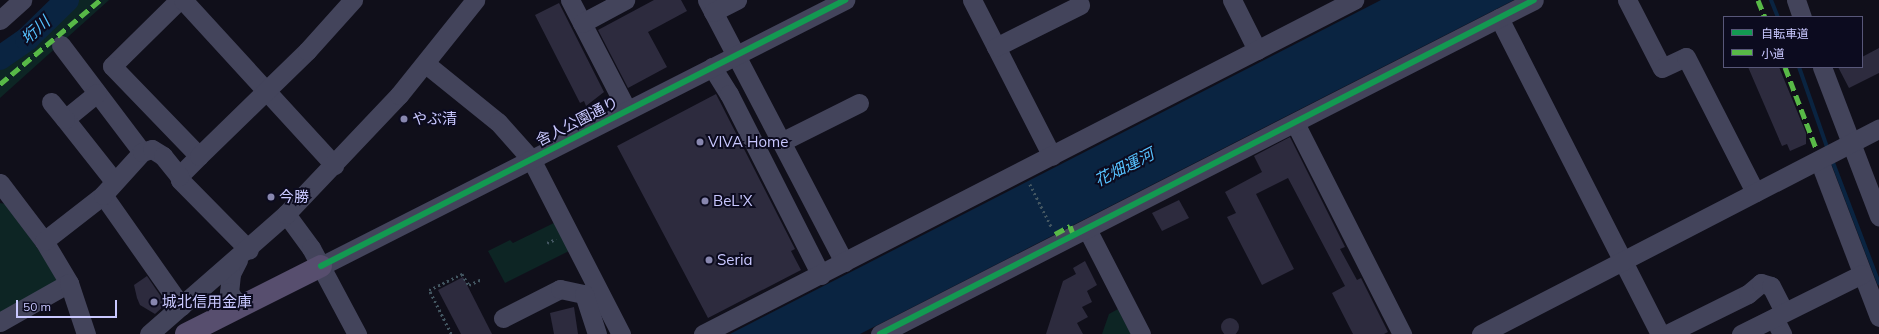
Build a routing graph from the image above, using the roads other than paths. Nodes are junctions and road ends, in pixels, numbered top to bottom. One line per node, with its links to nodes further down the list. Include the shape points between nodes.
1 (22, 0): 21 (street)
2 (180, 0): 41 (street, via 112,66)
3 (183, 0): 30 (street)
4 (353, 0): 30 (street)
5 (475, 0): 27 (street)
6 (570, 0): 22 (street)
7 (625, 0): 22 (street)
8 (737, 0): 18 (street)
9 (845, 0): 26 (street, 舎人公園通り)
10 (972, 0): 24 (street)
11 (1232, 0): 25 (street)
12 (1354, 0): 16 (street)
13 (1534, 0): 20 (street)
14 (1627, 0): 48 (street, via 1662,68 1686,57)
15 (1796, 0): 19 (street)
16 (1335, 4): 25 (street)
17 (1080, 5): 24 (street)
18 (710, 6): 26 (street)
19 (1802, 16)
20 (1500, 18): 36 (street); 54 (street)
21 (0, 20)
22 (582, 23): 34 (street)
23 (61, 45): 31 (street)
24 (996, 47): 42 (street)
25 (1257, 50): 42 (street)
26 (736, 55): 28 (street, 舎人公園通り); 38 (street)
27 (426, 64): 43 (street, via 498,122); 44 (street)
28 (712, 67): 34 (street, 舎人公園通り); 58 (street, via 729,94)
29 (1822, 68): 40 (street)
30 (267, 91): 41 (street); 44 (street)
31 (97, 93): 35 (street); 39 (street)
32 (51, 102): 35 (street)
33 (859, 103): 38 (street)
34 (627, 110): 43 (street, 舎人公園通り)
35 (65, 119): 46 (street)
36 (1295, 123): 51 (street); 77 (street)
37 (1879, 129): 40 (street)
38 (783, 142): 55 (street)
39 (142, 152): 45 (street, via 152,149 158,152 177,169); 46 (street)
40 (1832, 154): 48 (street); 50 (street); 57 (street)
41 (199, 156): 45 (street)
42 (1052, 156): 55 (street)
43 (531, 159): 56 (street, 舎人公園通り); 59 (street)
44 (334, 165): 49 (street)
45 (179, 176): 53 (street)
46 (108, 188): 52 (street); 62 (street)
47 (2, 189): 52 (street)
48 (1755, 192): 54 (street)
49 (286, 214): 53 (street); 56 (street)
50 (1879, 216)
51 (1087, 229): 75 (street); 76 (street)
52 (44, 241): 60 (street)
53 (244, 255): 62 (street); 63 (street, via 231,274 229,292)
54 (1622, 261): 78 (street); 79 (street)
55 (844, 262): 58 (street)
56 (321, 266): 63 (main road, 舎人公園通り); 71 (street)
57 (1862, 274): 64 (street); 66 (street)
58 (821, 275): 74 (street)
59 (591, 276): 61 (street, via 574,286); 73 (street)
60 (69, 283): 67 (street); 68 (street)
61 (572, 292): 65 (street, via 560,289); 72 (street, via 584,294)
62 (181, 306): 69 (street)
63 (239, 307): 70 (main road, 舎人公園通り)
64 (1879, 317)
65 (503, 318)
66 (1780, 321): 80 (street, via 1771,286 1761,282 1748,294); 81 (street)
67 (0, 322)
68 (86, 334)
69 (149, 334)
70 (186, 334)
71 (357, 334)
72 (597, 334)
73 (621, 334)
74 (703, 334)
75 (880, 334)
76 (1141, 334)
77 (1402, 334)
78 (1481, 334)
79 (1660, 334)
80 (1667, 334)
81 (1741, 334)

